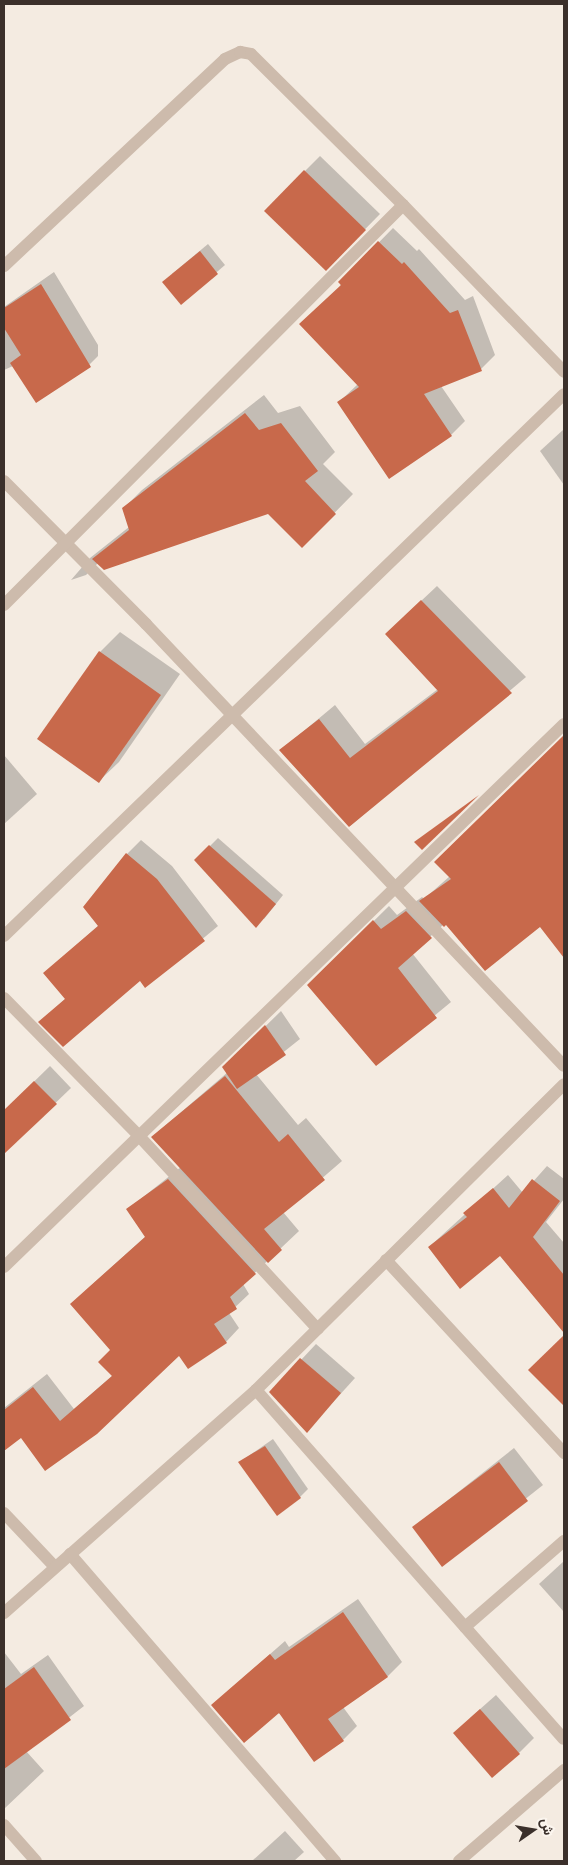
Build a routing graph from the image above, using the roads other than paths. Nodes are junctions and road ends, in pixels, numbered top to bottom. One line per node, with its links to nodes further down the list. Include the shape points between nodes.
1 (403, 205): 2 (street, via 264,64 251,54 240,52 225,59); 3 (street); 6 (street)
2 (4, 266)
3 (564, 372)
4 (564, 394): 8 (street)
5 (4, 481): 6 (street)
6 (66, 544): 7 (street); 8 (street)
7 (4, 605)
8 (231, 713): 10 (street); 11 (street)
9 (564, 724): 10 (street)
10 (396, 886): 13 (street); 15 (street)
11 (4, 936)
12 (4, 998): 15 (street)
13 (564, 1066)
14 (564, 1084): 16 (street)
15 (139, 1136): 17 (street); 18 (street)
16 (386, 1260): 18 (street); 20 (street)
17 (4, 1267)
18 (318, 1329): 19 (street)
19 (256, 1390): 23 (street); 26 (street)
20 (564, 1453)
21 (4, 1513): 24 (street)
22 (564, 1541): 26 (street)
23 (70, 1554): 24 (street); 31 (street)
24 (55, 1567): 25 (street)
25 (4, 1613)
26 (465, 1627): 27 (street)
27 (564, 1739)
28 (564, 1770): 32 (street)
29 (4, 1825): 30 (street)
30 (36, 1861)
31 (335, 1861)
32 (459, 1861)

